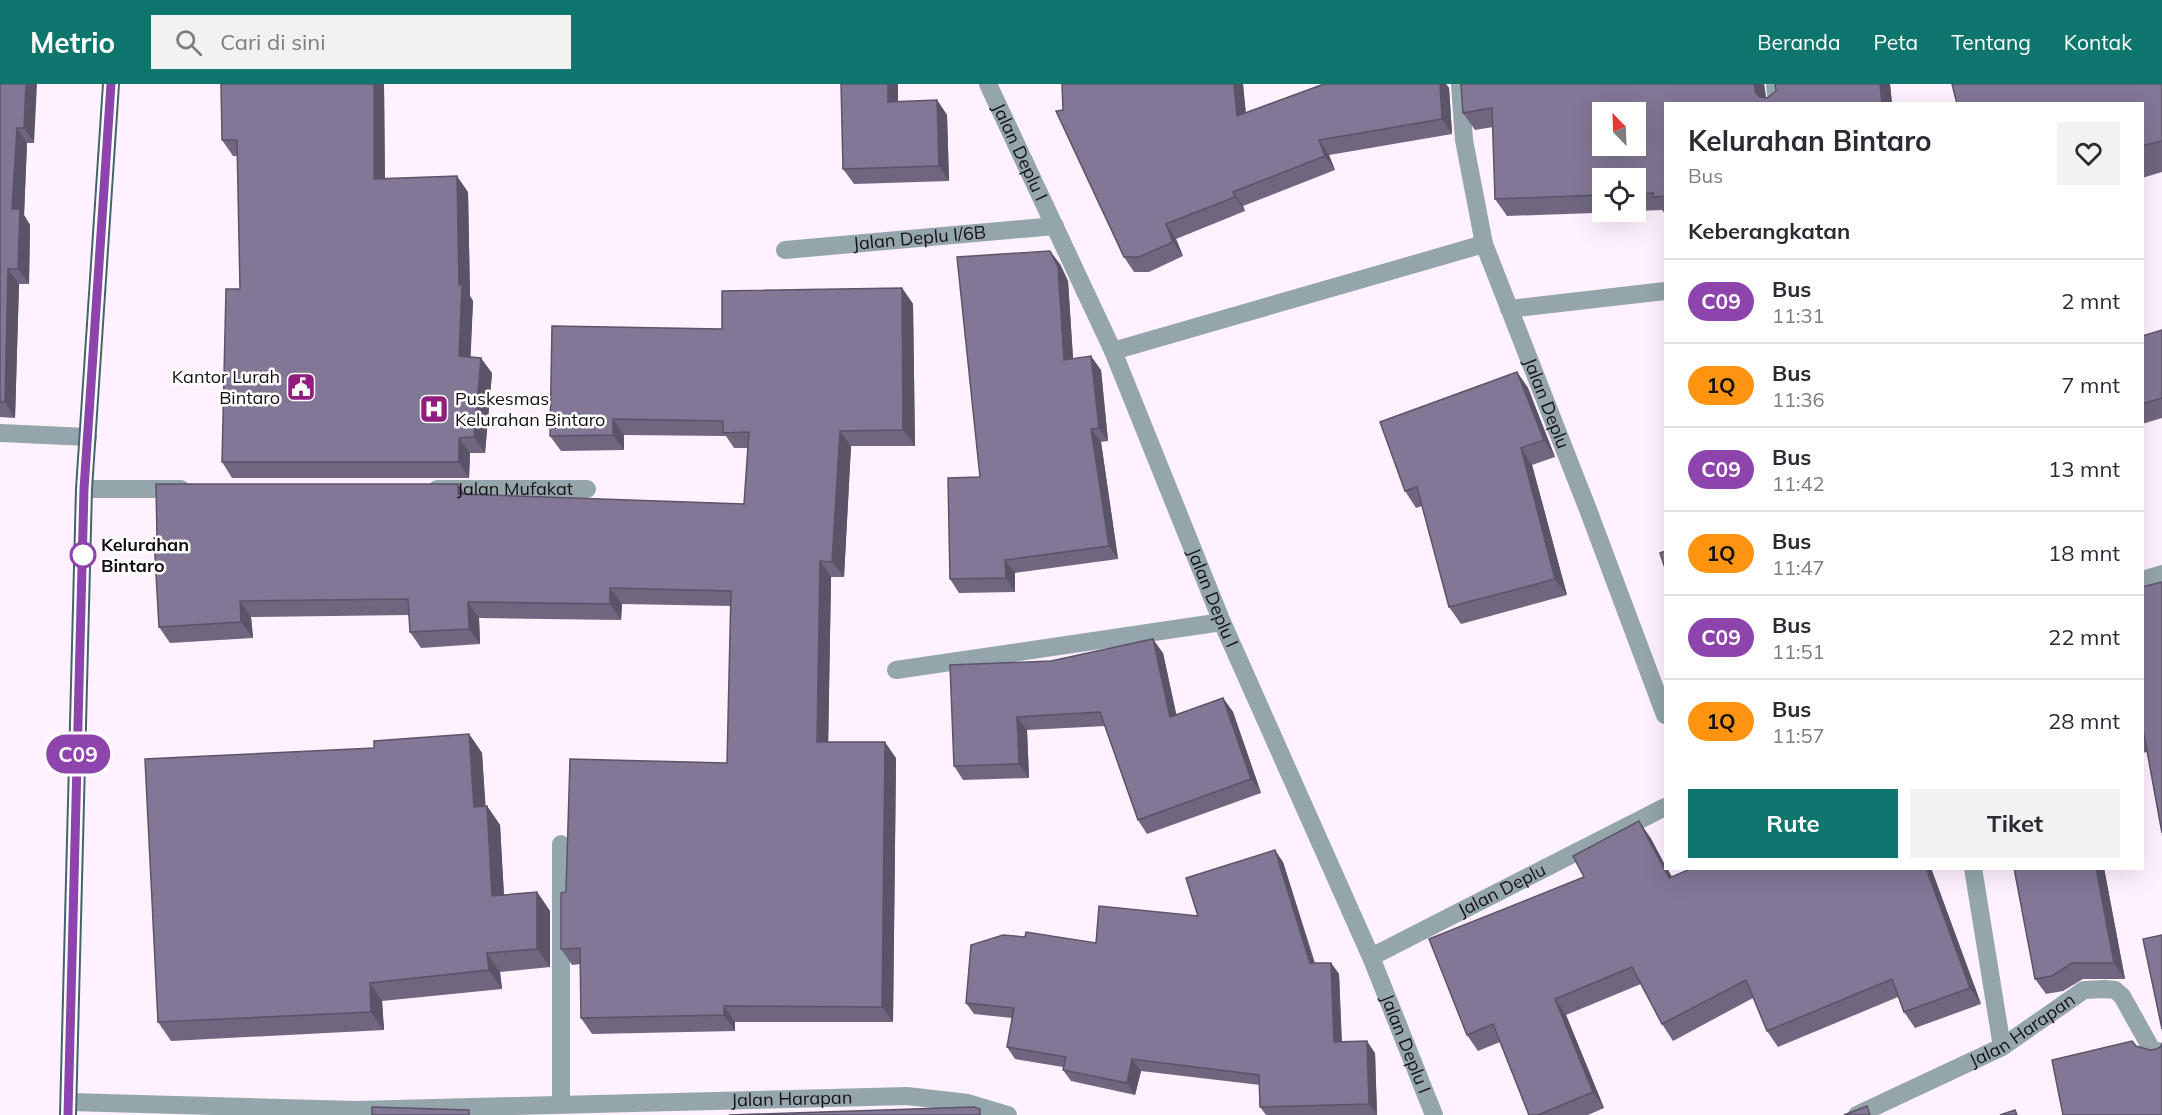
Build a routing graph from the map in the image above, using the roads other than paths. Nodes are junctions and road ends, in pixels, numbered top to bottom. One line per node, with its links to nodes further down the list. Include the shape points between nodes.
1 (111, 84): 13 (main road)
2 (988, 84): 6 (street, Jalan Deplu I)
3 (1460, 84): 7 (street, Jalan Deplu, via 1464,140)
4 (1775, 84): 5 (street)
5 (1777, 102)
6 (1055, 226): 8 (street, Jalan Deplu I/6B); 11 (street, Jalan Deplu I)
7 (1484, 244): 10 (street, Jalan Deplu); 11 (street)
8 (785, 250)
9 (1664, 291): 10 (street)
10 (1509, 309): 22 (street, Jalan Deplu)
11 (1113, 351): 20 (street, Jalan Deplu I)
12 (0, 433): 13 (street)
13 (88, 437): 14 (main road)
14 (84, 489): 15 (street); 31 (main road)
15 (198, 489)
16 (422, 489): 17 (street, Jalan Mufakat)
17 (587, 489)
18 (2162, 574): 19 (street)
19 (2144, 579)
20 (1222, 622): 21 (street); 26 (street, Jalan Deplu I)
21 (896, 670)
22 (1664, 712)
23 (1664, 808): 26 (street, Jalan Deplu)
24 (561, 844): 29 (street)
25 (1973, 870): 27 (street)
26 (1371, 957): 34 (street, Jalan Deplu I)
27 (2001, 1047): 28 (street, Jalan Harapan, via 2084,990 2105,989 2122,996 2147,1044); 35 (street, Jalan Harapan)
28 (2162, 1052)
29 (561, 1104): 30 (street, Jalan Harapan); 32 (street, Jalan Harapan)
30 (709, 1107): 33 (street, Jalan Harapan, via 908,1096 968,1103)
31 (69, 1109): 32 (street, Jalan Harapan)
32 (357, 1112)
33 (1008, 1115)
34 (1434, 1115)
35 (1857, 1115)

